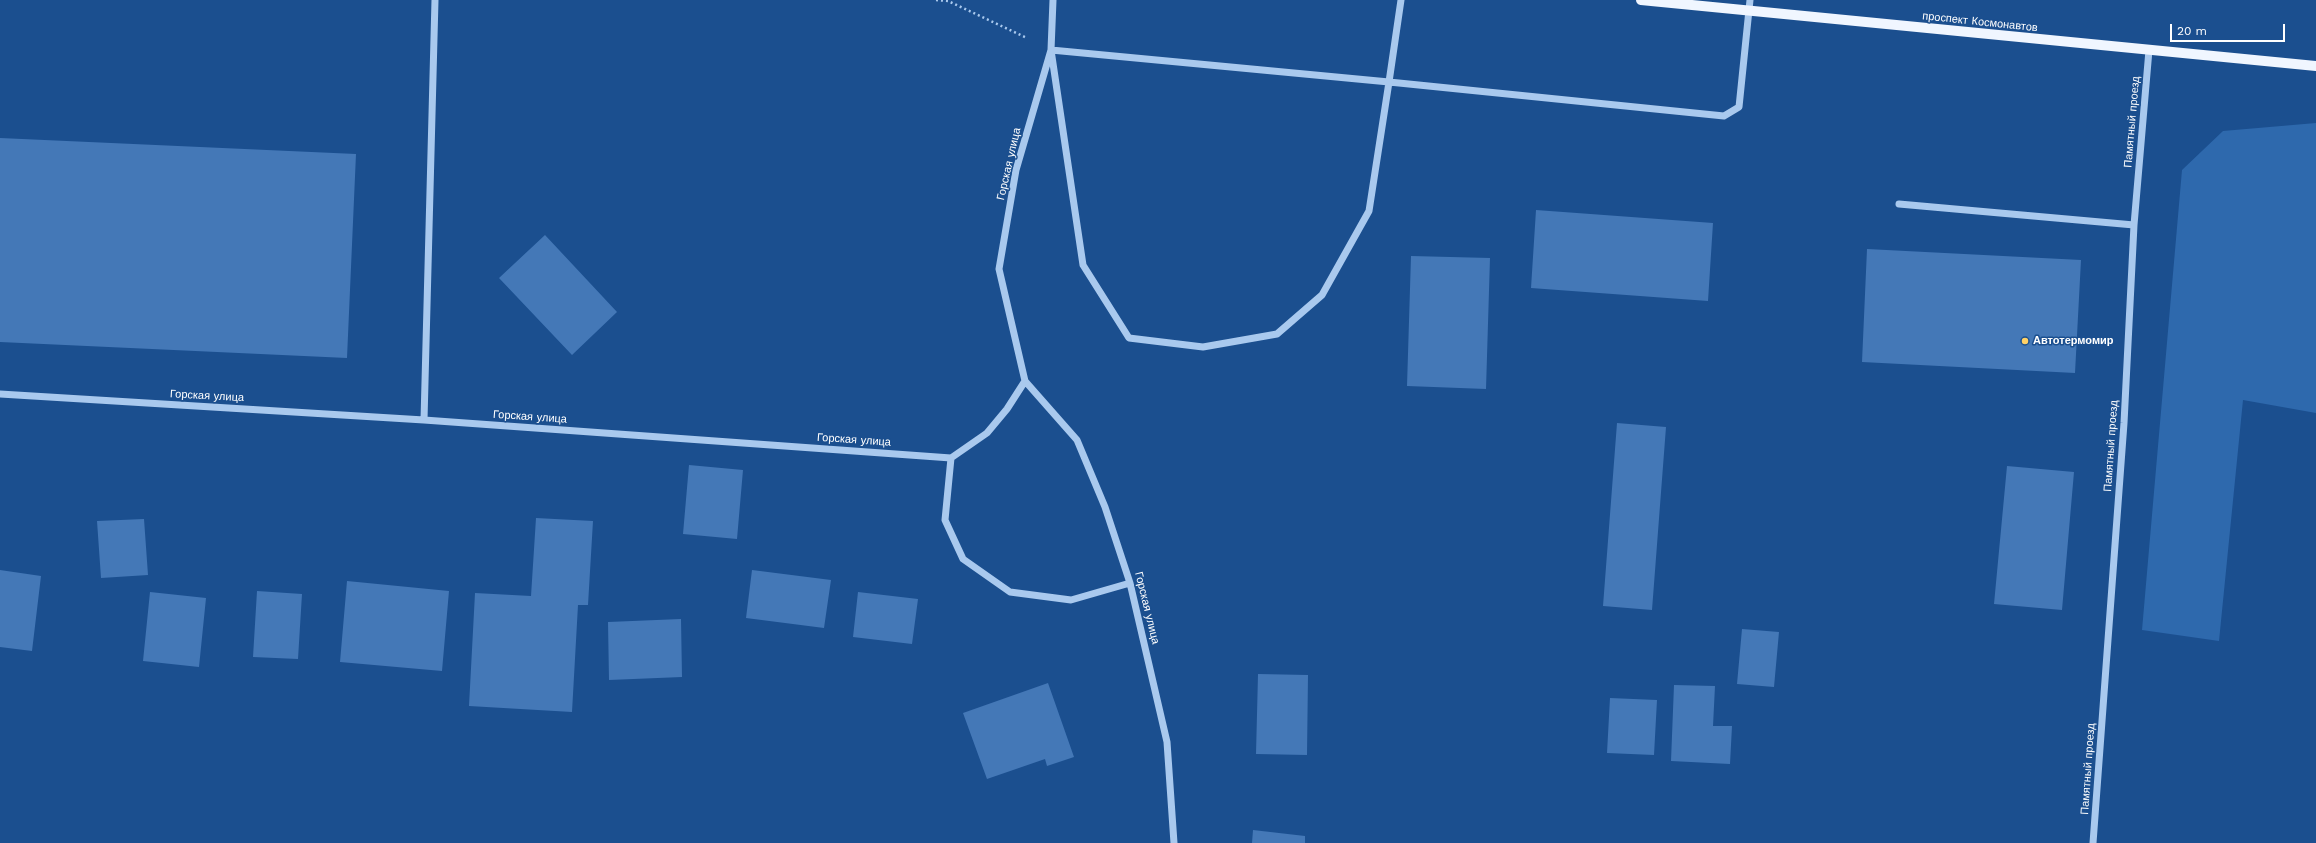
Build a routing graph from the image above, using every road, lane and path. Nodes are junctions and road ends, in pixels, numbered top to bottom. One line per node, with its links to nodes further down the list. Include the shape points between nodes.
1 (435, 0): 16 (street)
2 (936, 0): 8 (path, via 948,1)
3 (1053, 0): 8 (street, Горская улица)
4 (1401, 0): 11 (street)
5 (1641, 0): 7 (main road, проспект Космонавтов)
6 (1750, 0): 7 (street)
7 (1748, 11): 9 (main road, проспект Космонавтов); 11 (street, via 1739,107 1724,116)
8 (1050, 50): 11 (street); 11 (street, via 1083,265 1129,338 1203,347 1277,334 1322,295 1369,211); 14 (street, Горская улица, via 1016,170 1000,269)
9 (2150, 50): 10 (main road, проспект Космонавтов); 13 (street, Памятный проезд)
10 (2316, 66)
11 (1389, 82)
12 (1899, 204): 13 (street)
13 (2134, 225): 20 (street, Памятный проезд, via 2124,431)
14 (1025, 381): 17 (street, via 1007,409 987,432); 18 (street, Горская улица, via 1077,440 1105,507)
15 (0, 394): 16 (street, Горская улица)
16 (424, 420): 17 (street, Горская улица)
17 (951, 458): 18 (street, via 945,520 964,559 1010,592 1071,600)
18 (1130, 582): 19 (street, Горская улица, via 1167,742)
19 (1174, 843)
20 (2093, 843)

